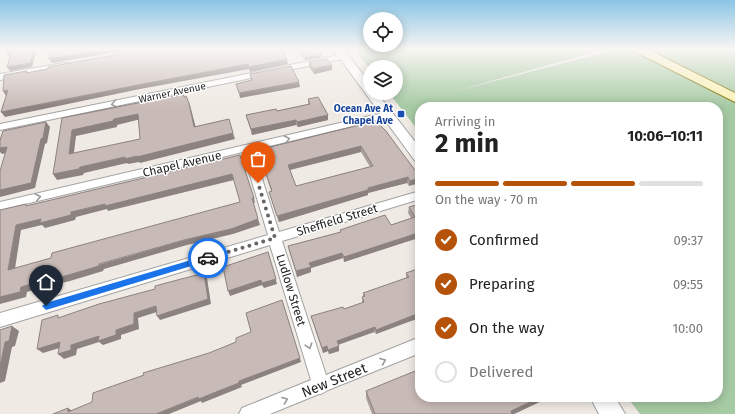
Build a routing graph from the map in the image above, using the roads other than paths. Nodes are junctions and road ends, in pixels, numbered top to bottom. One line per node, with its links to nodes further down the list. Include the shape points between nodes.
1 (49, 68): 5 (street)
2 (267, 68): 10 (street, Warner Avenue, one-way to 10)
3 (353, 68): 6 (street)
4 (676, 68): 7 (main road)
5 (0, 77)
6 (363, 81)
7 (735, 98)
8 (377, 100): 9 (street)
9 (387, 115): 11 (street, Chapel Avenue, one-way to 9); 12 (street)
10 (0, 127)
11 (247, 149): 14 (street, Chapel Avenue, one-way to 11); 15 (street, Ludlow Street)
12 (415, 151)
13 (415, 196): 15 (street, Sheffield Street)
14 (0, 206)
15 (275, 238): 16 (street, Sheffield Street); 18 (street, Ludlow Street, one-way to 18)
16 (0, 320)
17 (415, 348): 18 (street, New Street, one-way to 17)
18 (321, 386): 20 (street, New Street, one-way to 18)
19 (605, 402): 21 (street)
20 (248, 414)
21 (614, 414)

